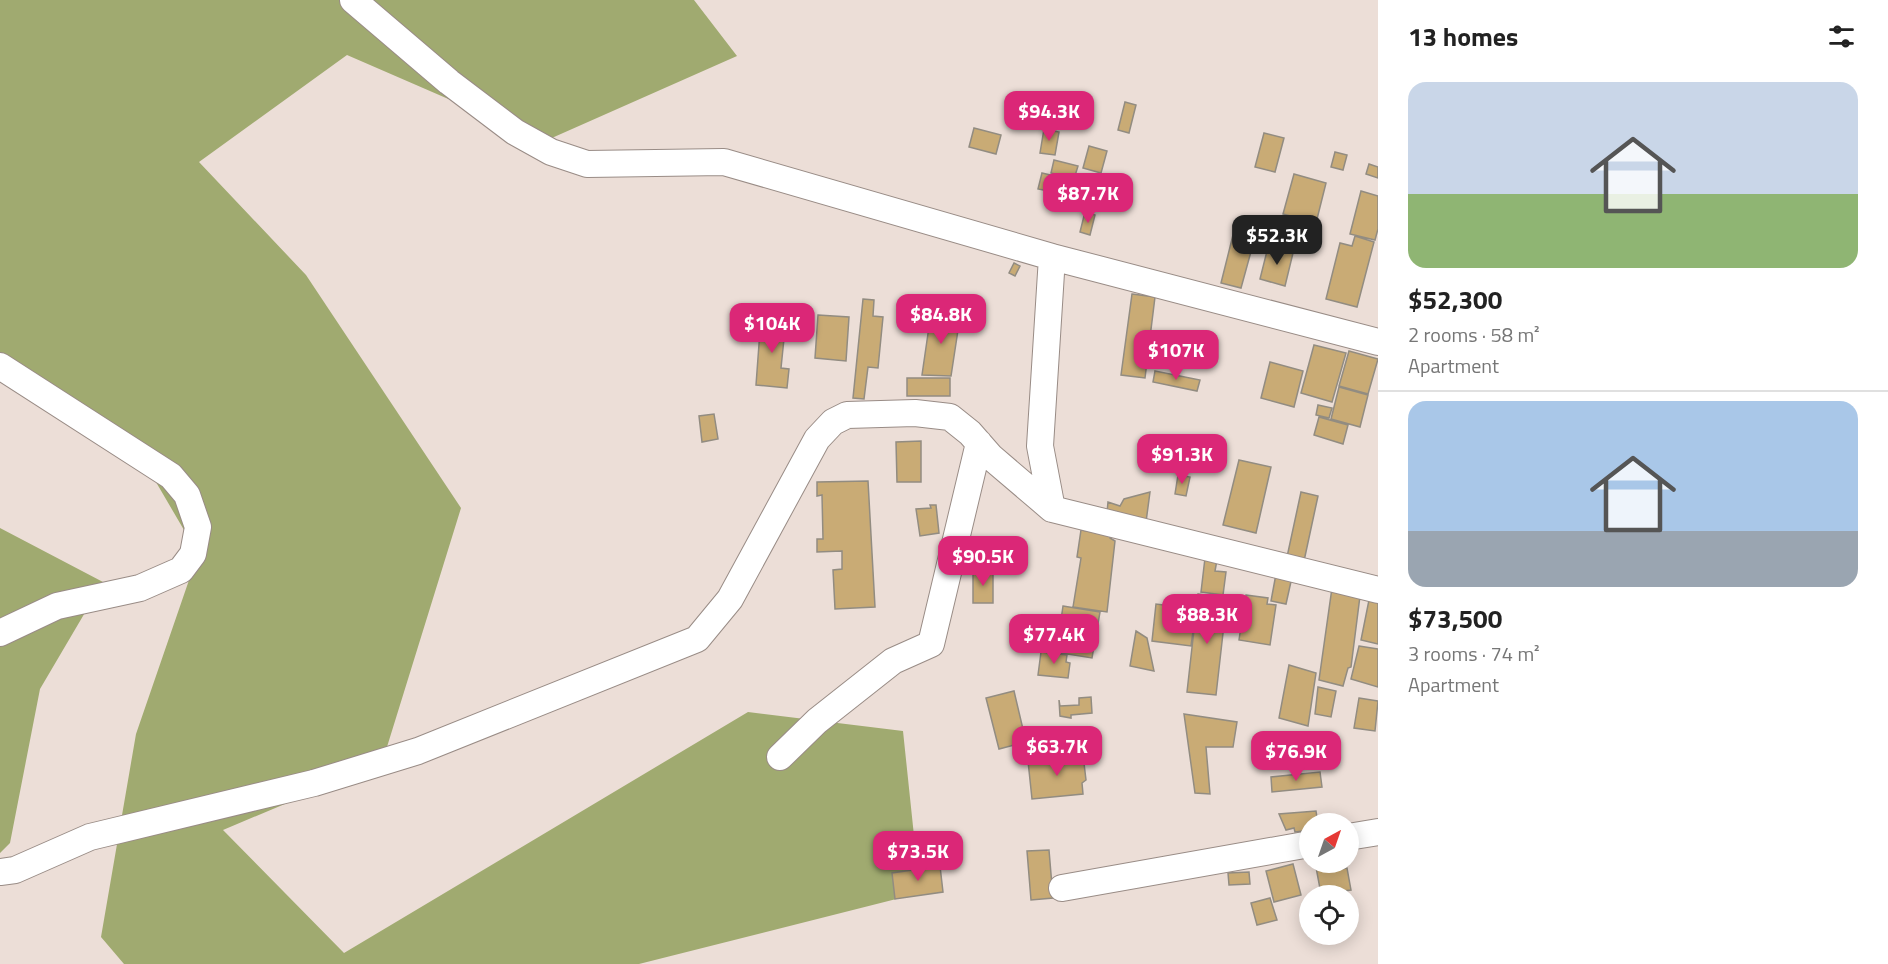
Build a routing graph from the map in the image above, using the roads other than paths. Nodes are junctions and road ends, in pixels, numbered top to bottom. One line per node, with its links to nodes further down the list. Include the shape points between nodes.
1 (353, 0): 2 (street, via 496,118 551,152 587,164 724,162)
2 (1052, 257): 3 (street); 6 (street, via 1040,446)
3 (1378, 342)
4 (0, 366): 8 (street, via 171,476 187,495 198,527 193,554 181,570 140,588 57,606)
5 (979, 443): 6 (street); 9 (street, via 931,644 893,661 817,721); 13 (street, via 951,417 915,413 847,415 833,422 817,439 730,599 697,639 418,751 314,783 90,837 15,870)
6 (1052, 509): 7 (street)
7 (1378, 590)
8 (0, 633)
9 (780, 757)
10 (1378, 832): 11 (street)
11 (1359, 835)
12 (1299, 846): 14 (street)
13 (0, 872)
14 (1062, 888)

